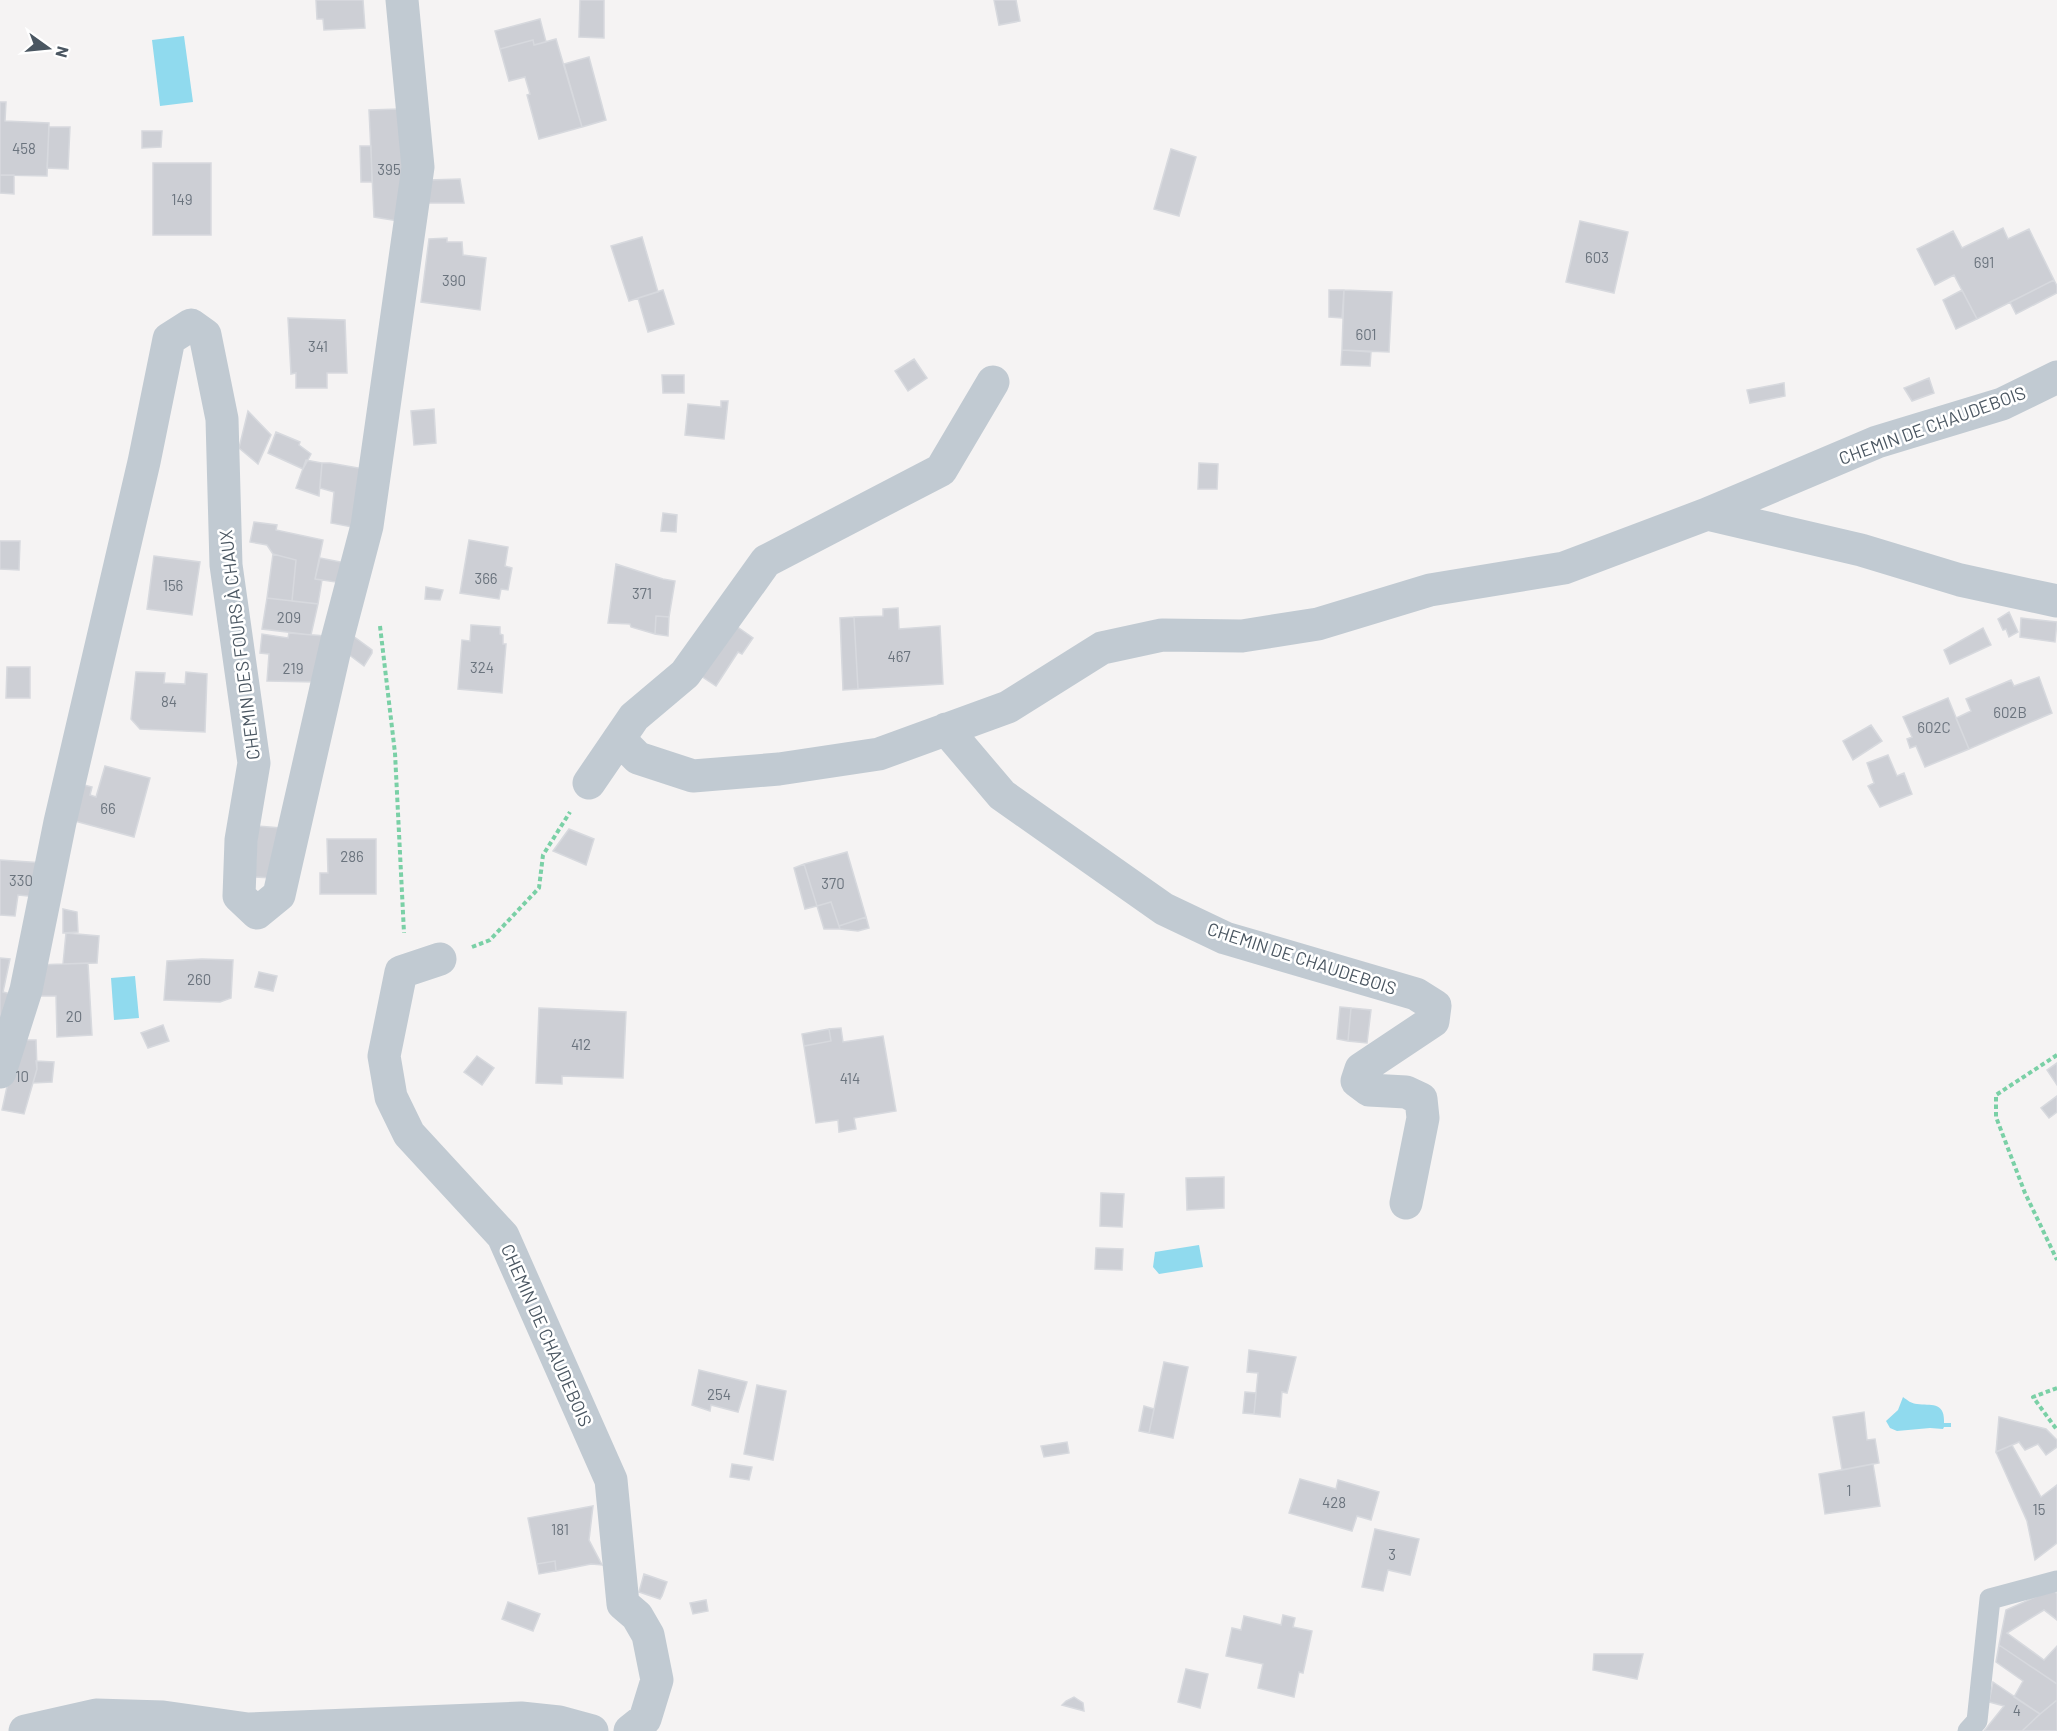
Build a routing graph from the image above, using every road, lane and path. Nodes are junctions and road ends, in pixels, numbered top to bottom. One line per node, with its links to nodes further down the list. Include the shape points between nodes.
1 (402, 0): 13 (street, CHEMIN DES FOURS À CHAUX, via 418,167 366,526 279,895 256,913 239,896 241,840 254,763 225,565 222,419 205,335 191,325 169,339 26,990)
2 (2057, 376): 4 (street, CHEMIN DE CHAUDEBOIS, via 2002,404 1877,442)
3 (993, 382): 8 (street, via 940,470 766,561 686,674 634,717)
4 (1707, 514): 5 (street, via 1861,550 1960,580); 7 (street, CHEMIN DE CHAUDEBOIS, via 1564,568 1430,590 1318,624 1242,636 1162,635 1102,648 1008,707)
5 (2057, 601)
6 (379, 622): 11 (path, via 396,765 404,927)
7 (946, 729): 8 (street, CHEMIN DE CHAUDEBOIS, via 879,754 779,769 693,776 638,758); 14 (street, CHEMIN DE CHAUDEBOIS, via 1002,795 1164,909 1224,938 1416,994 1435,1006 1433,1021 1360,1069 1357,1082 1369,1090 1406,1092 1421,1099 1424,1118)
8 (619, 739): 9 (street)
9 (589, 783): 10 (path, via 543,855 539,888 490,940)
10 (440, 959): 11 (street)
11 (401, 972): 21 (street, CHEMIN DE CHAUDEBOIS, via 384,1056 391,1097 409,1134 503,1236 611,1480 623,1604 637,1616 648,1635 657,1680 645,1719)
12 (2057, 1055): 15 (path, via 1996,1095 2000,1128)
13 (0, 1072)
14 (1406, 1203)
15 (2057, 1260)
16 (2057, 1388): 17 (path, via 2033,1396)
17 (2057, 1430)
18 (2057, 1581): 22 (lane, via 1990,1599 1977,1720)
19 (25, 1731): 20 (street, via 96,1715 163,1717 248,1729 521,1718)
20 (592, 1731)
21 (630, 1731)
22 (1968, 1731)

